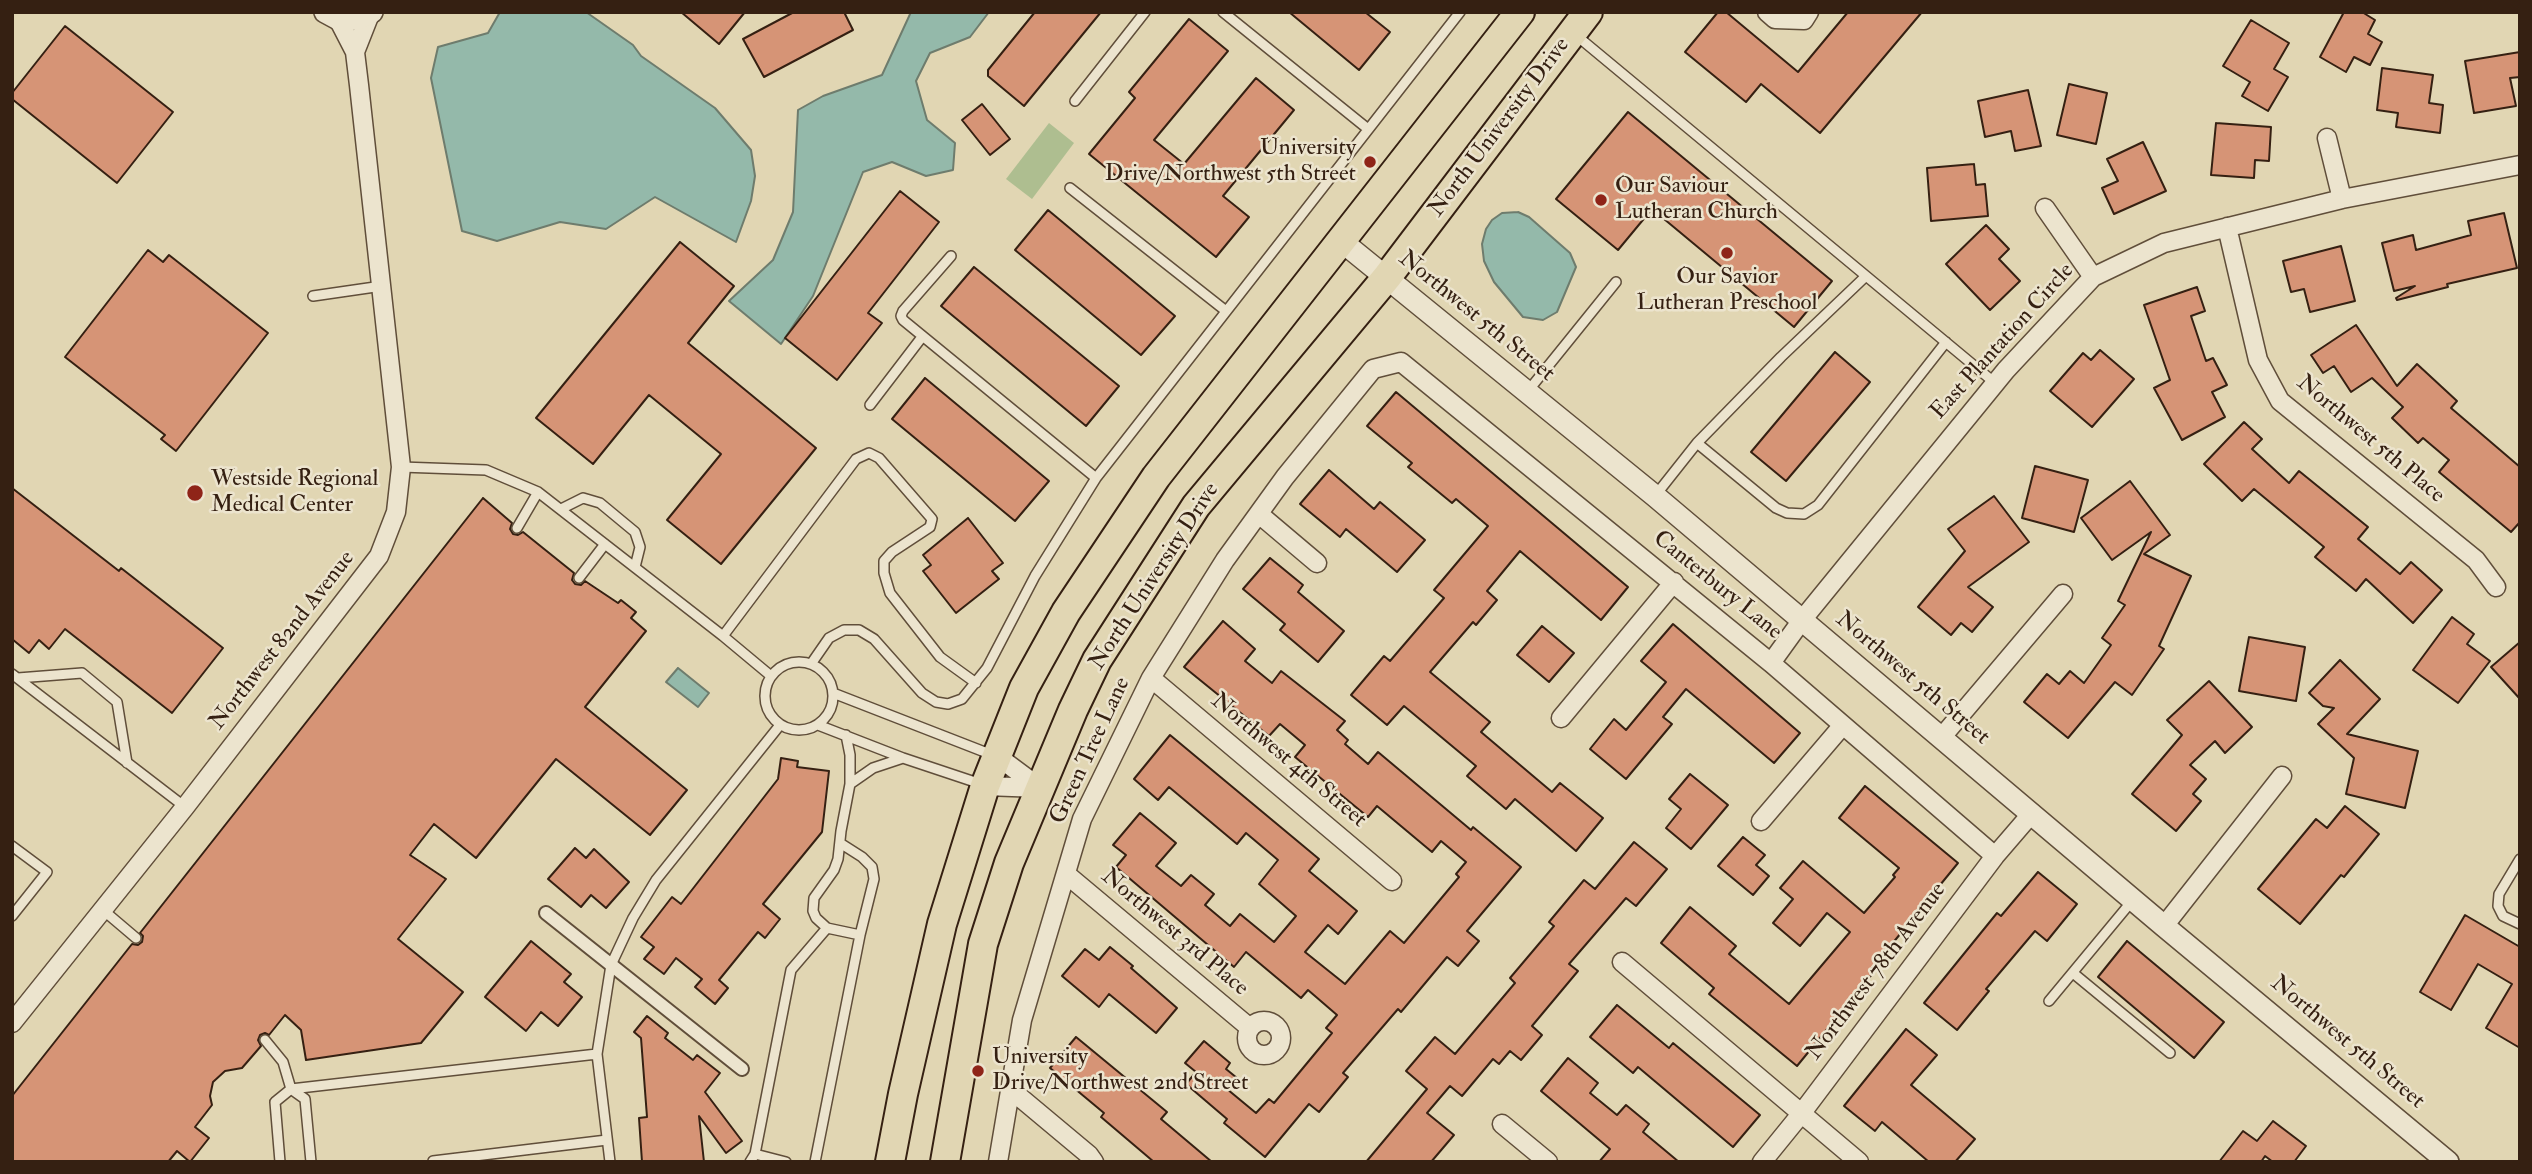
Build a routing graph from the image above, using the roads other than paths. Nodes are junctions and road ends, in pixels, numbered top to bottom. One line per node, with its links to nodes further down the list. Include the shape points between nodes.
1 (1145, 12): 11 (lane)
2 (1223, 12): 12 (lane)
3 (1460, 12): 12 (lane)
4 (1520, 12): 19 (main road)
5 (1767, 12): 6 (street, via 1775,19 1804,20)
6 (1810, 12)
7 (371, 13): 8 (street, via 360,19); 10 (street, Northwest 82nd Avenue)
8 (331, 16): 10 (street, Northwest 82nd Avenue)
9 (1581, 22): 21 (lane); 22 (main road, North University Drive)
10 (355, 52): 25 (street, Northwest 82nd Avenue)
11 (1075, 101)
12 (1368, 129): 27 (lane)
13 (2327, 138): 16 (street)
14 (2520, 165): 16 (street, East Plantation Circle)
15 (1070, 188): 27 (lane)
16 (2342, 199): 18 (street, East Plantation Circle)
17 (2045, 208): 23 (street)
18 (2227, 227): 23 (street, East Plantation Circle, via 2164,243); 47 (street, Northwest 5th Place, via 2258,360 2280,401 2476,560)
19 (1340, 240): 22 (street, Northwest 5th Street); 64 (main road, via 1125,523 1066,612 1024,688)
20 (951, 256): 28 (lane, via 901,316)
21 (1866, 276): 29 (lane); 34 (lane)
22 (1387, 277): 32 (street, Northwest 5th Street); 70 (main road, North University Drive, via 1196,506 1097,660)
23 (2093, 277): 31 (street, East Plantation Circle)
24 (1616, 282): 32 (lane)
25 (382, 286): 26 (lane); 35 (street, Northwest 82nd Avenue)
26 (313, 296)
27 (1226, 311): 36 (lane)
28 (922, 337): 33 (lane); 36 (lane)
29 (1946, 342): 31 (lane); 34 (lane, via 1818,505 1804,514 1776,508)
30 (1401, 362): 40 (street, Green Tree Lane, via 1373,369); 46 (street, Canterbury Lane)
31 (1995, 383): 49 (street, East Plantation Circle)
32 (1527, 393): 38 (street, Northwest 5th Street)
33 (870, 405)
34 (1698, 443): 38 (lane)
35 (401, 467): 37 (lane, via 485,470); 71 (street, Northwest 82nd Avenue, via 396,512 379,556)
36 (1096, 478): 56 (lane, via 1034,576)
37 (538, 492): 39 (lane); 41 (lane)
38 (1655, 496): 49 (street, Northwest 5th Street)
39 (561, 509): 42 (lane); 44 (lane, via 583,498 600,503 635,532 640,547)
40 (1259, 514): 43 (street); 55 (street, Green Tree Lane)
41 (517, 528)
42 (605, 544): 44 (lane); 45 (lane)
43 (1317, 563)
44 (635, 567): 50 (lane)
45 (579, 578)
46 (1674, 582): 51 (street, Canterbury Lane); 58 (street)
47 (2496, 587)
48 (2063, 594): 63 (street)
49 (1802, 620): 51 (street, East Plantation Circle); 63 (street, Northwest 5th Street)
50 (723, 636): 54 (lane); 56 (lane, via 856,459 869,453 879,458 932,519 930,527 884,561 890,593 940,657)
51 (1771, 663): 61 (street, Canterbury Lane)
52 (811, 664): 54 (lane, via 789,663); 56 (lane, via 829,638 844,630 859,630 874,639 922,693 936,702 962,699); 57 (lane, via 826,676)
53 (15, 676): 66 (lane); 66 (lane, via 82,673 117,702)
54 (771, 676): 60 (lane, via 765,703)
55 (1151, 678): 78 (street, Green Tree Lane, via 1082,820); 79 (street, Northwest 4th Street)
56 (976, 683)
57 (833, 693): 59 (lane, via 830,711); 64 (lane)
58 (1561, 719)
59 (818, 724): 60 (lane, via 799,731); 62 (lane)
60 (780, 725): 90 (lane, via 656,880)
61 (1843, 725): 73 (street); 76 (street, Canterbury Lane)
62 (846, 735): 65 (lane); 68 (lane)
63 (1941, 738): 72 (street, Northwest 5th Street)
64 (996, 756): 69 (main road); 70 (street)
65 (903, 758): 68 (lane, via 873,768); 69 (lane)
66 (127, 763): 71 (lane)
67 (2282, 776): 85 (street)
68 (850, 784): 74 (lane)
69 (985, 786): 70 (street); 111 (main road, via 942,925)
70 (1040, 788): 112 (main road, North University Drive, via 1009,863 984,944)
71 (185, 807): 81 (street, Northwest 82nd Avenue)
72 (2032, 813): 76 (street, Northwest 78th Avenue); 80 (street, Northwest 5th Street)
73 (1761, 821)
74 (840, 843): 86 (lane, via 834,870 813,904 816,918); 87 (lane, via 872,867 874,879)
75 (12, 846): 83 (lane, via 47,873)
76 (1994, 856): 101 (street, Northwest 78th Avenue)
77 (2520, 859): 84 (lane, via 2499,894 2498,906 2502,916)
78 (1066, 874): 94 (street, Northwest 3rd Place); 100 (street, Green Tree Lane, via 1022,1020)
79 (1392, 881)
80 (2133, 899): 85 (street, Northwest 5th Street); 91 (lane)
81 (103, 910): 88 (lane); 93 (street, Northwest 82nd Avenue)
82 (546, 913): 90 (street)
83 (12, 916)
84 (2520, 925)
85 (2164, 926): 118 (street, Northwest 5th Street)
86 (827, 928): 87 (lane); 104 (lane, via 792,970)
87 (860, 935): 110 (lane)
88 (136, 937)
89 (1622, 962): 101 (street)
90 (611, 965): 97 (lane); 98 (street)
91 (2073, 973): 92 (lane); 96 (lane)
92 (2049, 1001)
93 (13, 1019)
94 (1250, 1028)
95 (265, 1040): 99 (lane, via 283,1062)
96 (2170, 1053)
97 (597, 1054): 99 (lane); 103 (lane)
98 (742, 1069)
99 (291, 1089): 106 (lane, via 275,1102); 107 (lane, via 305,1100)
100 (1010, 1089): 113 (street, Green Tree Lane); 114 (street)
101 (1801, 1114): 116 (street, Northwest 78th Avenue); 117 (street)
102 (1502, 1124): 115 (street)
103 (607, 1140): 105 (lane); 108 (lane)
104 (753, 1158): 109 (lane)
105 (433, 1161)
106 (280, 1162)
107 (311, 1162)
108 (610, 1162)
109 (786, 1162)
110 (815, 1162)
111 (890, 1162)
112 (945, 1162)
113 (998, 1162)
114 (1094, 1162)
115 (1548, 1162)
116 (1762, 1162)
117 (1859, 1162)
118 (2448, 1162)

